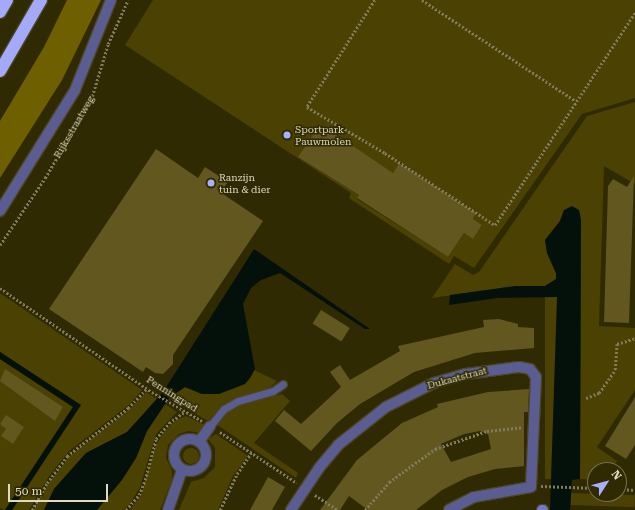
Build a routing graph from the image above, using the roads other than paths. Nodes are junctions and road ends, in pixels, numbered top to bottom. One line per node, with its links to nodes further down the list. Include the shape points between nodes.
1 (7, 0): 4 (highway)
2 (41, 0): 5 (highway)
3 (111, 0): 6 (street, Rijksstraatweg, via 75,90)
4 (0, 12)
5 (0, 72)
6 (0, 211)
7 (283, 384): 8 (lane, via 273,392 238,402 224,409)
8 (210, 426): 9 (street)
9 (199, 442): 10 (street, via 205,450 204,464 192,472); 10 (street, via 188,439 174,450 175,462)
10 (182, 470): 11 (street)
11 (168, 510)
12 (291, 510): 13 (street, Dukaatstraat, via 338,445 386,406 434,383 466,374 498,368 530,369 536,377 531,487 474,498)
13 (448, 510)

